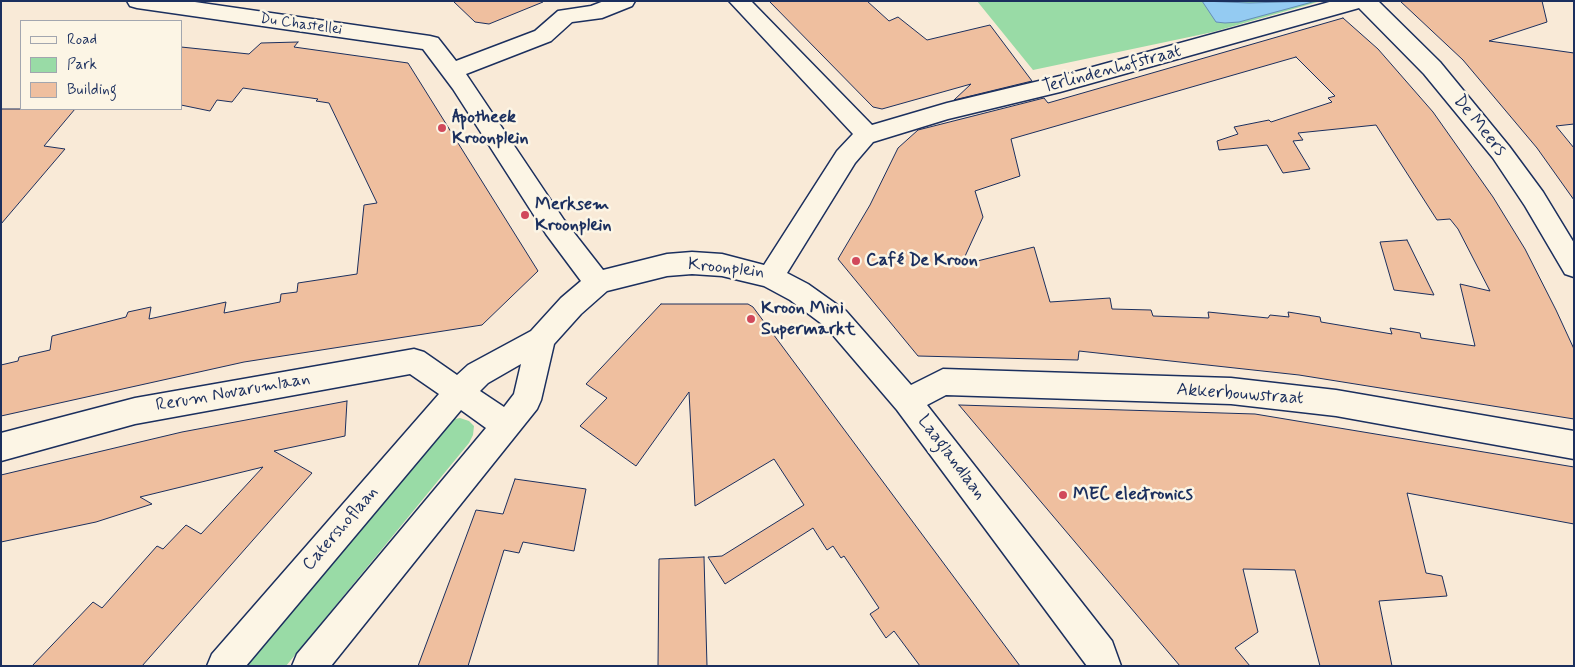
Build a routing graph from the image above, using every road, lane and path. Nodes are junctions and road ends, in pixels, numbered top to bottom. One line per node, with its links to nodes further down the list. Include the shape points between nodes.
1 (137, 1): 7 (street, Du Chastellei, via 430,43)
2 (625, 1): 6 (street, via 594,13)
3 (739, 1): 8 (street, via 863,130)
4 (1359, 1): 8 (street, Terlindenhofstraat, via 1060,84 939,113)
5 (1365, 1): 9 (street, De Meers, via 1432,68 1501,152)
6 (564, 9): 7 (street, via 543,36)
7 (452, 71): 11 (street, via 555,227)
8 (865, 136): 10 (street, Kroonplein, via 846,157)
9 (1574, 266)
10 (770, 277): 11 (street, Kroonplein, via 722,265 692,263 667,265); 14 (street, Laaglandlaan, via 799,292 836,320)
11 (598, 283): 12 (street, Catershoflaan, via 571,306)
12 (541, 340): 13 (street, Catershoflaan, via 478,374); 15 (street, Catershoflaan, via 527,400)
13 (458, 393): 15 (street); 17 (street, Rerum Novarumlaan, via 414,361 135,411); 18 (street, Catershoflaan)
14 (907, 401): 16 (street, Akkerbouwstraat, via 943,382 1232,391 1336,403); 20 (street, Laaglandlaan, via 1100,653)
15 (506, 425): 19 (street, Catershoflaan)
16 (1574, 445)
17 (1, 447)
18 (224, 666)
19 (309, 666)
20 (1104, 666)

